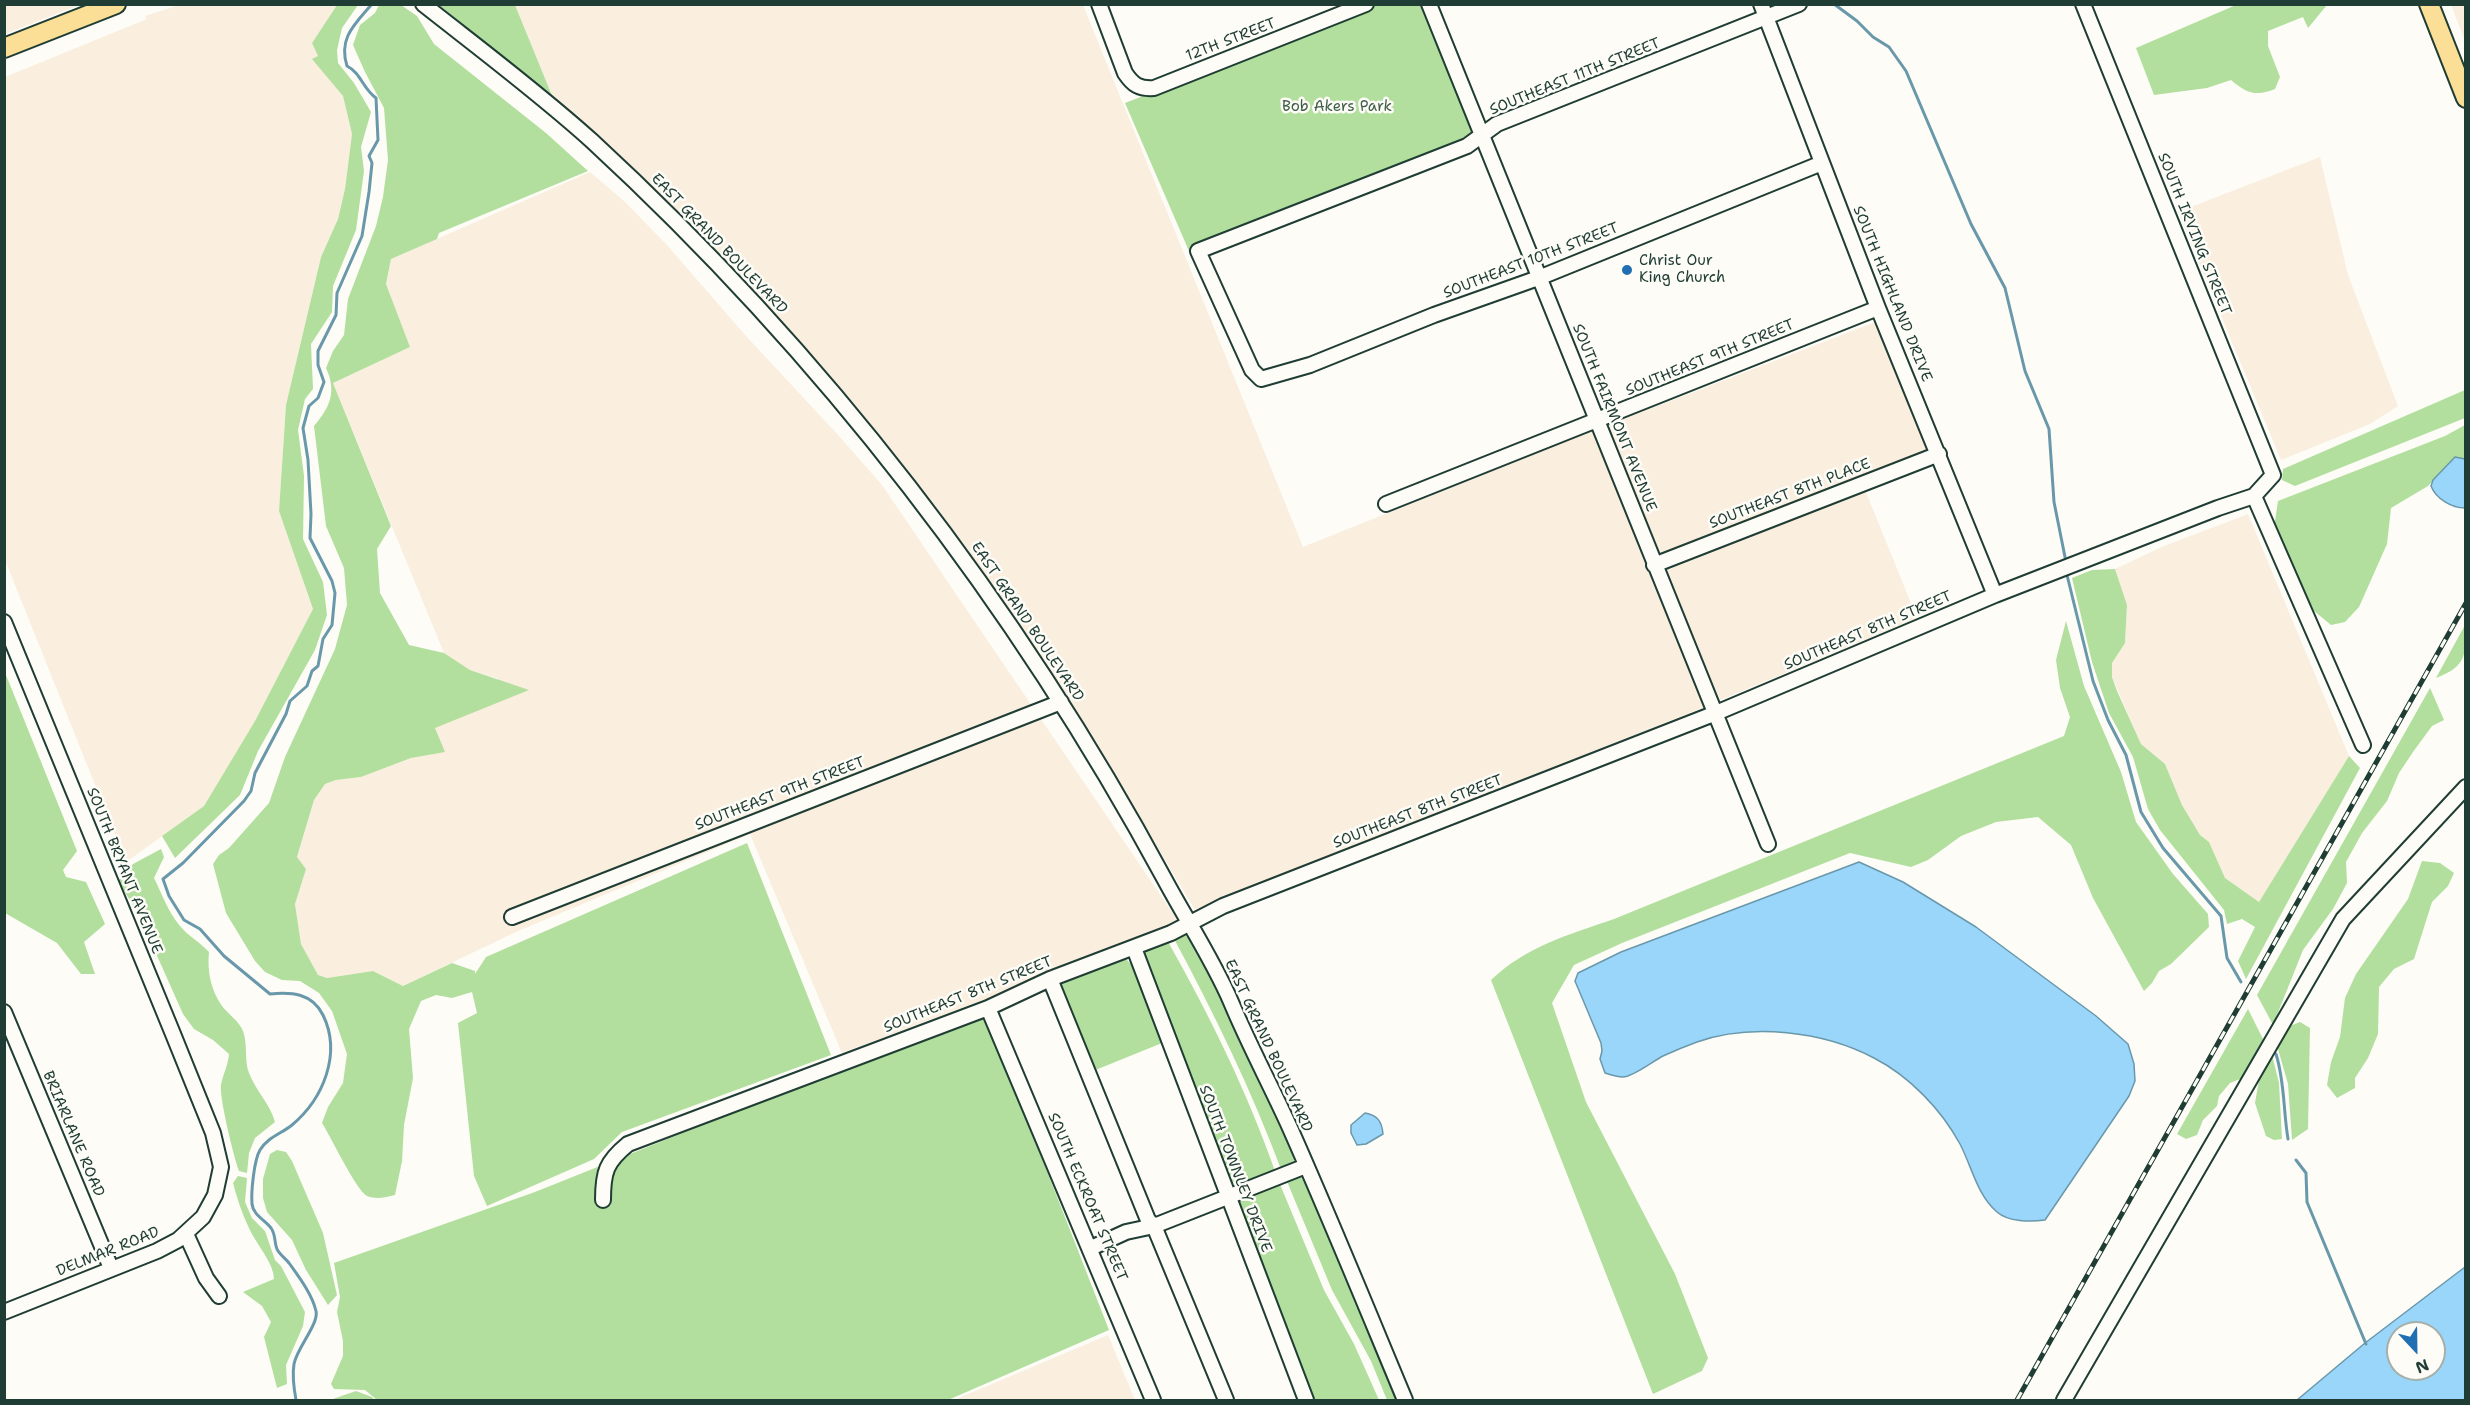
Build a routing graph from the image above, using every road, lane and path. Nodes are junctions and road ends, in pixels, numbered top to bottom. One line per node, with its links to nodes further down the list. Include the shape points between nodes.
1 (116, 4): 10 (main road)
2 (423, 4): 25 (street, EAST GRAND BOULEVARD, via 590,140 684,230 792,343 945,533)
3 (1099, 4): 4 (street, 12TH STREET, via 1125,73 1141,89 1154,88)
4 (1366, 4)
5 (1429, 4): 12 (street, SOUTH FAIRMONT AVENUE)
6 (1800, 4): 9 (street, SOUTHEAST 11TH STREET)
7 (2083, 4): 19 (street, SOUTH IRVING STREET)
8 (2429, 4): 11 (main road)
9 (1764, 11): 12 (street, SOUTHEAST 11TH STREET, via 1497,124); 13 (street, SOUTH HIGHLAND DRIVE)
10 (4, 48)
11 (2466, 98)
12 (1482, 135): 14 (street, SOUTH FAIRMONT AVENUE); 16 (street, SOUTHEAST 11TH STREET, via 1467,146 1198,251)
13 (1822, 163): 14 (street, SOUTHEAST 10TH STREET); 15 (street, SOUTH HIGHLAND DRIVE)
14 (1541, 277): 16 (street, SOUTHEAST 10TH STREET, via 1310,365 1261,379); 17 (street, SOUTH FAIRMONT AVENUE)
15 (1878, 308): 17 (street, SOUTHEAST 9TH STREET); 18 (street, SOUTH HIGHLAND DRIVE)
16 (1252, 370)
17 (1596, 421): 21 (street, SOUTHEAST 9TH STREET); 22 (street, SOUTH FAIRMONT AVENUE)
18 (1939, 454): 22 (street, SOUTHEAST 8TH PLACE); 23 (street, SOUTH HIGHLAND DRIVE)
19 (2274, 475): 20 (street, SOUTHEAST 8TH STREET)
20 (2254, 496): 23 (street, SOUTHEAST 8TH STREET); 27 (street)
21 (1386, 504)
22 (1654, 564): 26 (street, SOUTH FAIRMONT AVENUE)
23 (1995, 596): 26 (street, SOUTHEAST 8TH STREET)
24 (4, 622): 36 (street, SOUTH BRYANT AVENUE)
25 (1061, 702): 30 (street, SOUTHEAST 9TH STREET); 31 (street, EAST GRAND BOULEVARD)
26 (1716, 713): 29 (street, SOUTH FAIRMONT AVENUE); 31 (street, SOUTHEAST 8TH STREET, via 1223,906)
27 (2362, 745)
28 (2466, 787): 50 (street, via 2343,919)
29 (1768, 844)
30 (512, 917)
31 (1190, 923): 32 (street, SOUTHEAST 8TH STREET); 37 (street, EAST GRAND BOULEVARD, via 1257,1055)
32 (1134, 948): 33 (street, SOUTHEAST 8TH STREET); 38 (street, SOUTH TOWNLEY DRIVE)
33 (1050, 979): 34 (street, SOUTHEAST 8TH STREET); 40 (street, via 1148,1220)
34 (988, 1008): 39 (street, SOUTHEAST 8TH STREET, via 628,1144 611,1159 603,1178); 42 (street, SOUTH ECKROAT STREET)
35 (4, 1012): 43 (street, BRIARLANE ROAD)
36 (213, 1133): 41 (street, DELMAR ROAD, via 222,1167 215,1195 203,1217)
37 (1306, 1166): 38 (street); 49 (street, EAST GRAND BOULEVARD)
38 (1228, 1196): 40 (street); 48 (street, SOUTH TOWNLEY DRIVE)
39 (603, 1200)
40 (1154, 1226): 42 (street, via 1126,1232); 47 (street)
41 (186, 1234): 43 (street, DELMAR ROAD, via 157,1251); 44 (street, via 206,1278)
42 (1091, 1248): 46 (street, SOUTH ECKROAT STREET)
43 (111, 1268): 45 (street, DELMAR ROAD)
44 (219, 1296)
45 (4, 1312)
46 (1153, 1401)
47 (1226, 1401)
48 (1306, 1401)
49 (1405, 1401)
50 (2064, 1401)

